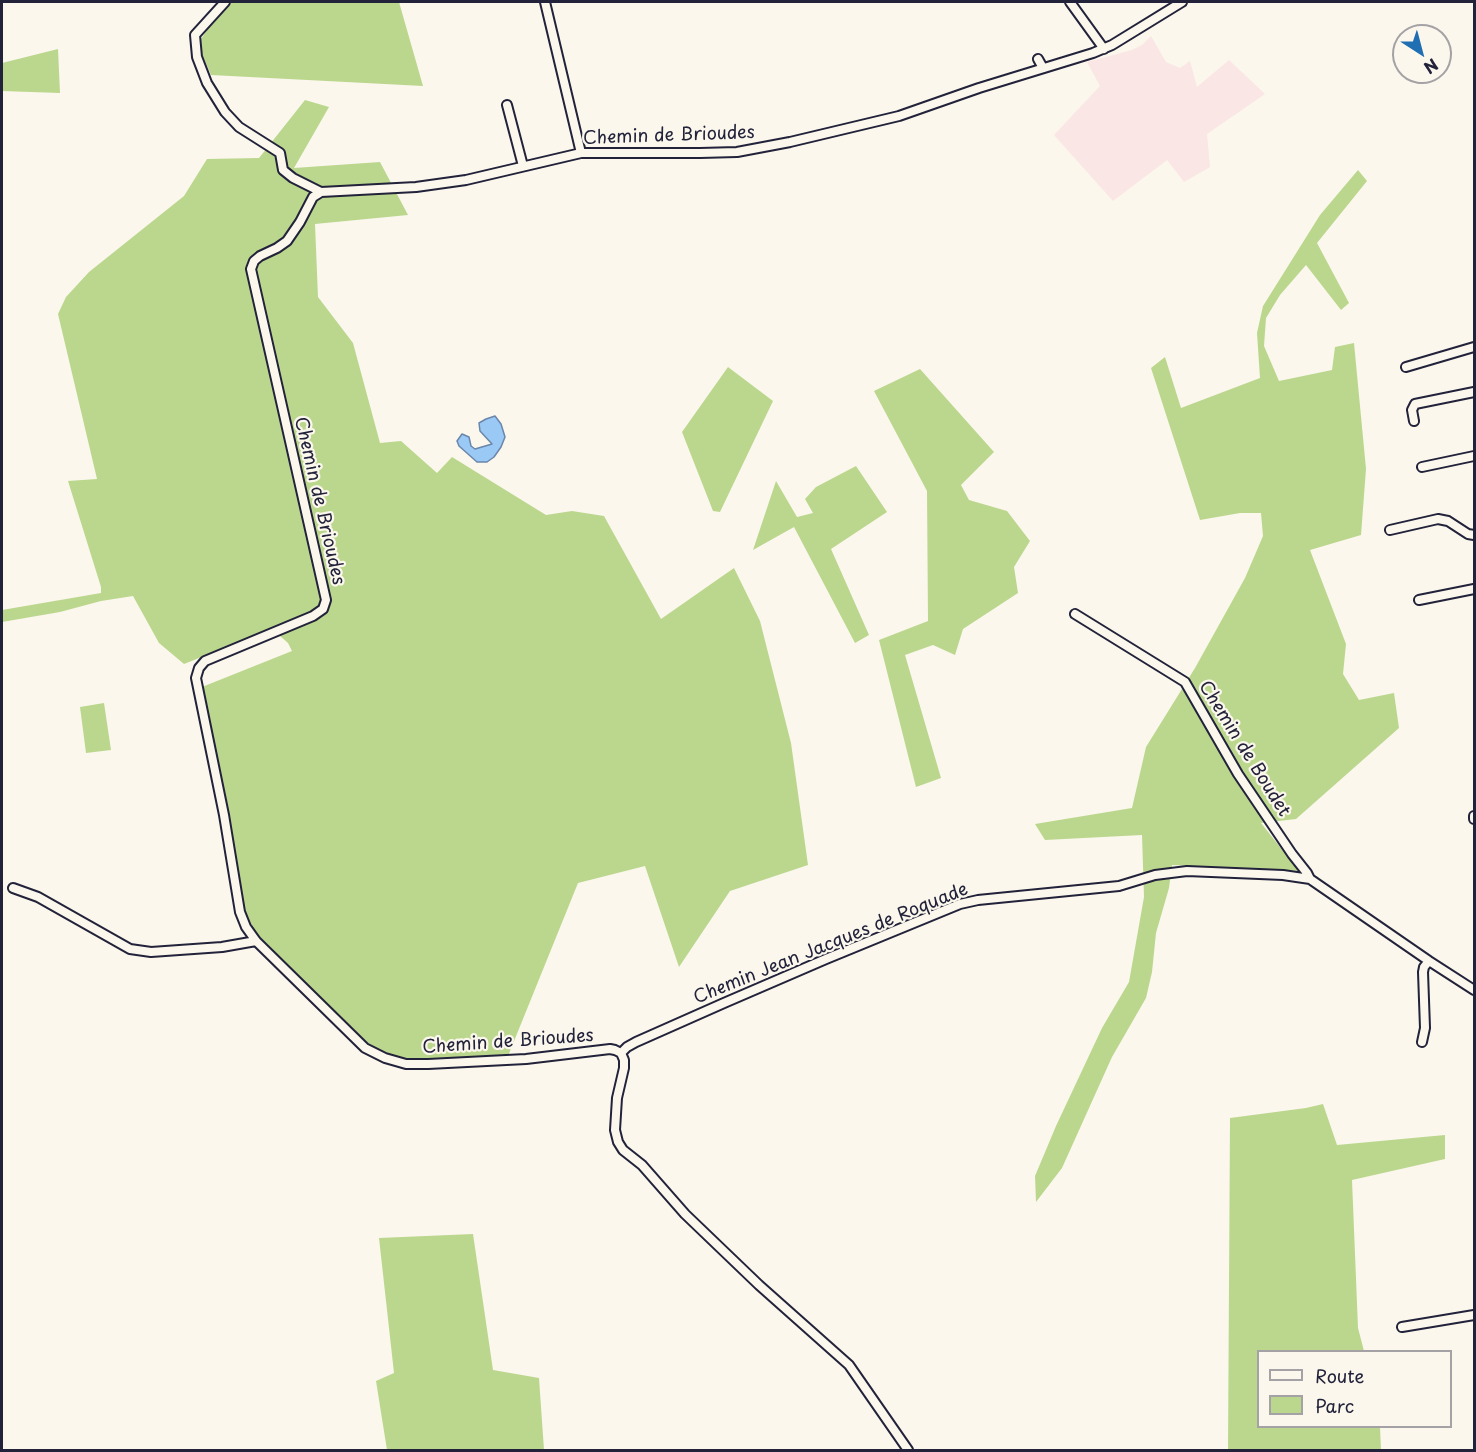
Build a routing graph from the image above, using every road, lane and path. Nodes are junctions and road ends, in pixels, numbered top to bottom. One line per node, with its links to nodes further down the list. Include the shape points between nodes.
1 (225, 2): 11 (street, via 195,35 197,57 207,83 239,127 280,153 283,170)
2 (545, 2): 9 (street)
3 (1070, 2): 5 (street)
4 (1182, 2): 5 (street, Chemin de Brioudes)
5 (1104, 49): 7 (street, Chemin de Brioudes)
6 (1038, 59): 7 (street)
7 (1043, 68): 9 (street, Chemin de Brioudes, via 899,116 737,152)
8 (507, 105): 10 (street)
9 (581, 153): 10 (street, Chemin de Brioudes)
10 (523, 166): 11 (street, Chemin de Brioudes, via 416,187)
11 (321, 192): 25 (street, Chemin de Brioudes, via 287,241 260,256 251,269 326,600 313,616 205,661 196,678 240,912)
12 (1474, 347): 13 (street)
13 (1406, 367)
14 (1474, 392): 15 (street, via 1415,404)
15 (1414, 421)
16 (1474, 456): 17 (street)
17 (1422, 467)
18 (1390, 530): 19 (street, via 1438,519)
19 (1474, 535)
20 (1474, 589): 21 (street)
21 (1419, 600)
22 (1075, 614): 23 (street, Chemin de Boudet, via 1185,682 1238,774)
23 (1310, 879): 26 (street, Chemin Jean Jacques de Roquade); 29 (street, Chemin Jean Jacques de Roquade, via 1187,871 1119,886 960,904 724,1003 636,1042)
24 (13, 888): 25 (street, via 38,897 130,949 151,952)
25 (256, 941): 29 (street, Chemin de Brioudes, via 365,1048 385,1059 428,1064 526,1059 610,1049)
26 (1429, 961): 27 (street, Chemin Jean Jacques de Roquade); 28 (street, via 1423,972)
27 (1474, 990)
28 (1422, 1042)
29 (621, 1053): 32 (street, Chemin de Brioudes, via 624,1068 616,1098 615,1130 623,1150 642,1164 685,1214 759,1285 849,1365)
30 (1474, 1315): 31 (street)
31 (1402, 1327)
32 (908, 1450)

